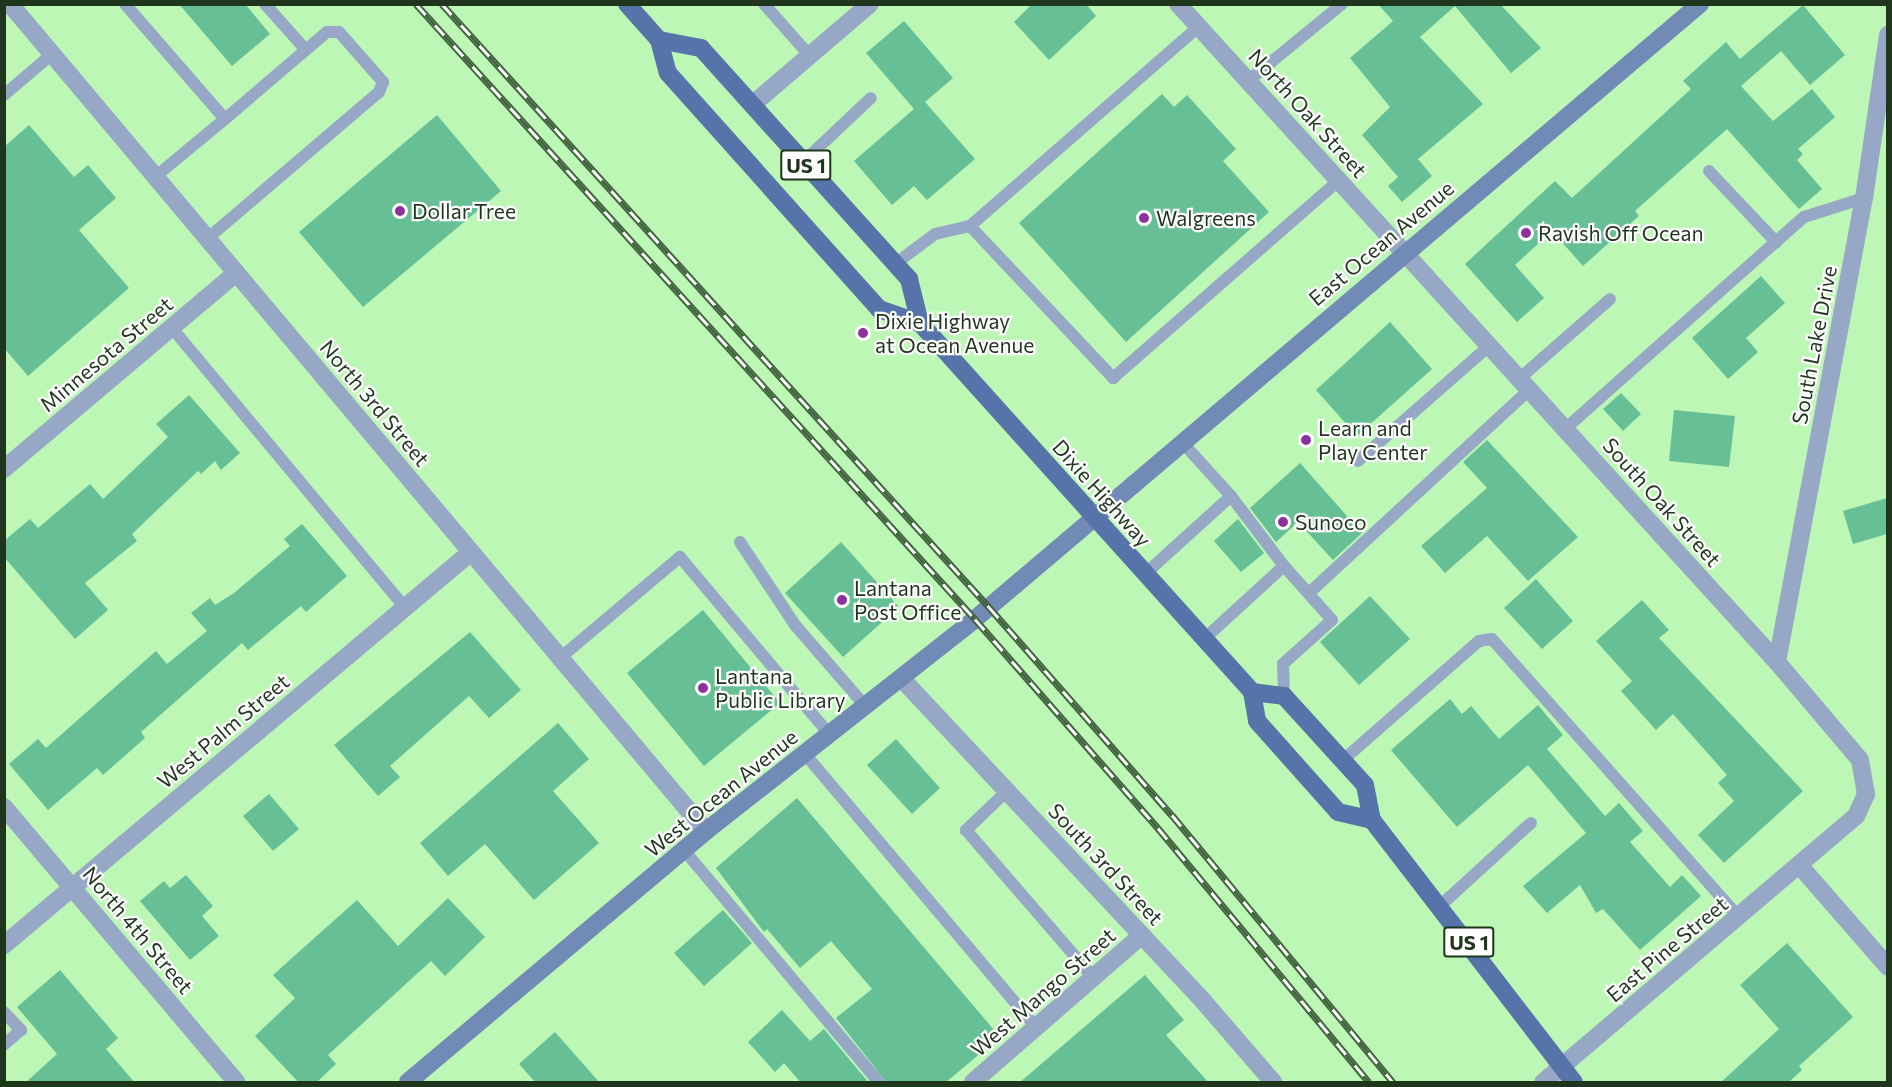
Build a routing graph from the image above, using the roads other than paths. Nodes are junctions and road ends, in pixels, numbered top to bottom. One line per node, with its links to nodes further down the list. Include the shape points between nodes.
1 (10, 4): 13 (street, North 3rd Street)
2 (266, 4): 12 (lane)
3 (627, 4): 11 (main road, Dixie Highway / US 1)
4 (764, 4): 14 (lane)
5 (870, 4): 14 (street)
6 (1342, 4): 15 (lane)
7 (1700, 4): 28 (street, East Ocean Avenue)
8 (124, 5): 19 (lane)
9 (1191, 12): 15 (street, North Oak Street); 25 (lane)
10 (1887, 35): 24 (street, South Lake Drive)
11 (659, 40): 18 (main road, Dixie Highway / US 1, via 701,48); 32 (main road, Dixie Highway / US 1, via 668,73 879,309)
12 (305, 49): 19 (lane); 26 (lane, via 327,32 339,32 383,82 380,92)
13 (52, 54): 16 (lane); 22 (street, North 3rd Street)
14 (810, 56): 18 (street)
15 (1248, 81): 23 (street, North Oak Street)
16 (4, 95)
17 (871, 98): 20 (lane)
18 (752, 105): 20 (main road, Dixie Highway / US 1)
19 (225, 119): 22 (lane)
20 (803, 162): 29 (main road, Dixie Highway / US 1)
21 (1709, 171): 27 (lane)
22 (155, 177): 26 (street, North 3rd Street)
23 (1338, 180): 25 (lane, via 1113,378); 28 (street, North Oak Street)
24 (1864, 198): 27 (lane, via 1804,217); 50 (street, South Lake Drive)
25 (970, 226): 29 (lane, via 935,234)
26 (207, 239): 30 (street, North 3rd Street)
27 (1776, 242): 36 (lane)
28 (1403, 252): 34 (street, South Oak Street); 37 (street, East Ocean Avenue)
29 (896, 264): 32 (main road, Dixie Highway / US 1, via 909,279)
30 (236, 273): 33 (street, Minnesota Street); 43 (street, North 3rd Street)
31 (1611, 299): 35 (lane)
32 (920, 323): 41 (main road, Dixie Highway / US 1)
33 (172, 328): 39 (street, Minnesota Street); 47 (lane)
34 (1489, 346): 35 (street, South Oak Street); 38 (lane)
35 (1524, 384): 36 (street, South Oak Street); 46 (lane)
36 (1565, 429): 50 (street, South Oak Street)
37 (1182, 442): 40 (lane); 41 (street, East Ocean Avenue)
38 (1358, 461)
39 (4, 469)
40 (1231, 496): 44 (lane); 45 (lane)
41 (1094, 518): 45 (main road, Dixie Highway / US 1); 51 (street, West Ocean Avenue)
42 (740, 542): 54 (lane, via 795,625)
43 (471, 552): 47 (street, West Palm Street); 49 (street, North 3rd Street)
44 (1284, 566): 46 (lane); 48 (lane)
45 (1145, 574): 48 (main road, Dixie Highway / US 1)
46 (1309, 593): 53 (lane, via 1332,620 1283,664)
47 (405, 608): 65 (street, West Palm Street)
48 (1204, 639): 52 (main road, Dixie Highway / US 1)
49 (560, 658): 55 (lane, via 680,558); 62 (street, North 3rd Street)
50 (1777, 662): 64 (street, South Oak Street, via 1860,760 1866,794 1856,816)
51 (902, 679): 54 (street, West Ocean Avenue); 58 (street, South 3rd Street)
52 (1252, 692): 53 (main road); 60 (main road, via 1257,721 1338,812)
53 (1284, 696): 57 (main road, US 1)
54 (866, 707): 55 (street, West Ocean Avenue)
55 (830, 735): 56 (street, West Ocean Avenue)
56 (805, 754): 62 (street, West Ocean Avenue); 73 (lane)
57 (1343, 760): 60 (main road, US 1, via 1365,785); 67 (lane, via 1479,641 1492,639)
58 (1007, 791): 68 (street, South 3rd Street); 71 (lane, via 966,830)
59 (4, 807): 65 (street, North 4th Street)
60 (1372, 819): 66 (main road, US 1)
61 (1531, 823): 66 (lane)
62 (706, 831): 63 (street, West Ocean Avenue)
63 (684, 850): 77 (street, West Ocean Avenue); 78 (lane)
64 (1800, 866): 67 (street, East Pine Street); 70 (street)
65 (72, 888): 69 (street, West Palm Street); 76 (street, North 4th Street)
66 (1440, 906): 75 (main road, US 1)
67 (1739, 917): 75 (street, East Pine Street)
68 (1142, 935): 71 (street, West Mango Street); 80 (street, South 3rd Street)
69 (4, 945)
70 (1887, 967)
71 (1093, 977): 73 (street, West Mango Street)
72 (4, 1012): 74 (lane, via 21,1030)
73 (1036, 1027): 79 (street, West Mango Street)
74 (4, 1045)
75 (1563, 1066): 81 (street, East Pine Street); 82 (main road, US 1)
76 (236, 1083)
77 (408, 1083)
78 (879, 1083)
79 (973, 1083)
80 (1273, 1083)
81 (1543, 1083)
82 (1574, 1083)

